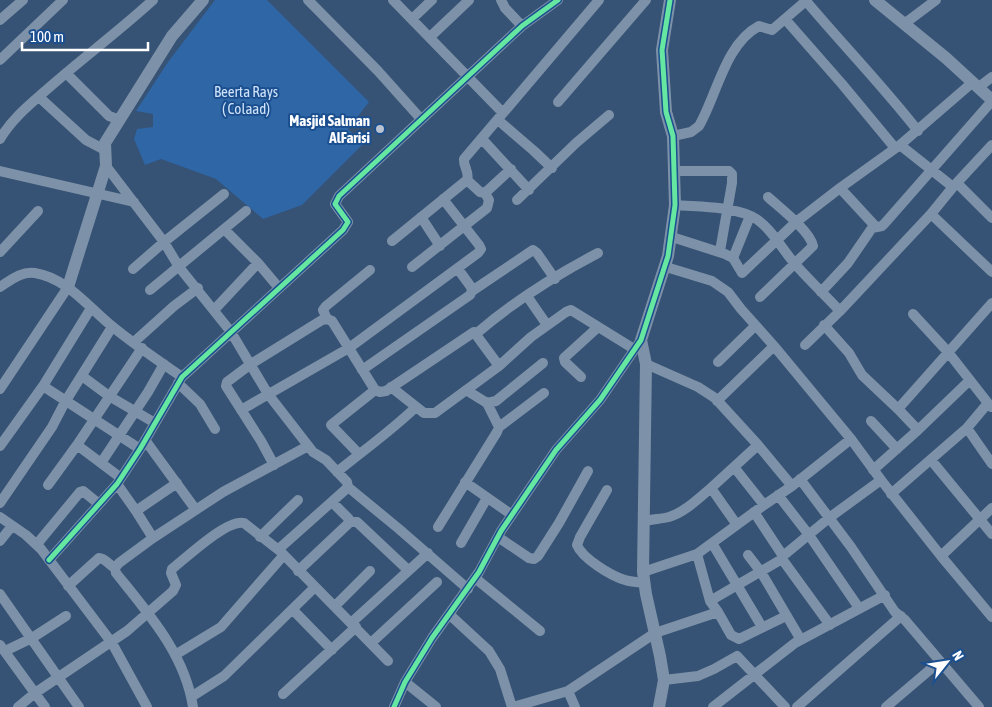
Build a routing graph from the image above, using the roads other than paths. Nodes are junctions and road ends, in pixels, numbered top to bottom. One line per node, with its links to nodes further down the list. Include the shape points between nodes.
1 (23, 0): 19 (street)
2 (63, 0): 23 (street)
3 (153, 0): 24 (street)
4 (203, 0): 34 (street, via 172,36)
5 (308, 0): 33 (street)
6 (393, 0): 17 (street)
7 (432, 0): 17 (street)
8 (468, 0): 22 (street)
9 (502, 0): 21 (street)
10 (558, 0): 21 (street)
11 (599, 0): 32 (street)
12 (646, 0): 30 (street)
13 (670, 0): 36 (street, via 662,50 666,112)
14 (875, 0): 20 (street)
15 (936, 0): 20 (street)
16 (806, 1): 18 (street); 35 (street)
17 (412, 19): 22 (street)
18 (785, 19): 36 (street, via 772,30 759,26 750,32 728,60 699,126 691,132); 40 (street)
19 (0, 20)
20 (904, 24): 27 (street)
21 (522, 26): 25 (street)
22 (430, 37): 25 (street)
23 (0, 60)
24 (66, 72): 28 (street); 34 (street, via 109,116)
25 (468, 77): 32 (street); 33 (street)
26 (992, 77): 27 (street)
27 (976, 85): 29 (street); 35 (street)
28 (39, 97): 37 (street, via 17,117); 41 (street, via 86,140)
29 (992, 101): 45 (street)
30 (558, 102)
31 (609, 115): 43 (street)
32 (501, 116): 38 (street); 43 (street)
33 (421, 119): 93 (street, via 339,196 336,204 347,225)
34 (120, 120): 41 (street)
35 (918, 130): 40 (street)
36 (673, 136): 47 (street)
37 (0, 139)
38 (482, 139): 44 (street); 48 (street, via 464,159)
39 (992, 145): 49 (street)
40 (898, 147): 45 (street); 50 (street)
41 (104, 150): 42 (street)
42 (106, 166): 53 (street); 58 (street)
43 (552, 168): 51 (street)
44 (511, 169): 51 (street); 52 (street)
45 (932, 170): 49 (street); 69 (street, via 885,223)
46 (0, 171): 53 (street)
47 (674, 171): 59 (street); 60 (street, via 729,171 732,183)
48 (467, 180): 52 (street); 56 (street)
49 (955, 185): 63 (street); 66 (street)
50 (840, 188): 67 (street); 69 (street)
51 (529, 190): 57 (street)
52 (485, 193): 68 (street, via 487,208)
53 (96, 194): 58 (street); 91 (street)
54 (224, 194): 74 (street)
55 (768, 197): 67 (street)
56 (443, 198): 65 (street); 68 (street)
57 (518, 200)
58 (134, 202): 74 (street)
59 (675, 205): 60 (street); 71 (street)
60 (728, 210): 64 (street); 76 (street)
61 (38, 211): 77 (street)
62 (246, 211): 70 (street)
63 (932, 214): 88 (street); 102 (street)
64 (750, 216): 72 (street); 79 (street)
65 (421, 217): 73 (street); 75 (street)
66 (992, 218)
67 (796, 222): 72 (street); 81 (street, via 813,245)
68 (465, 226): 75 (street); 86 (street, via 481,249)
69 (876, 226): 96 (street)
70 (224, 229): 80 (street); 83 (street)
71 (672, 237): 76 (street); 84 (street)
72 (778, 240): 79 (street, via 742,273); 81 (street)
73 (392, 241)
74 (164, 242): 83 (street); 85 (street)
75 (440, 246): 82 (street)
76 (720, 251): 79 (street)
77 (0, 252)
78 (598, 253): 89 (street)
79 (733, 258)
80 (258, 262): 93 (street); 101 (street)
81 (794, 263): 96 (street); 98 (street)
82 (412, 266)
83 (179, 267): 92 (street); 94 (street)
84 (666, 267): 107 (street, via 718,284); 112 (street)
85 (133, 269)
86 (458, 269): 95 (street); 116 (street)
87 (370, 270): 104 (street, via 326,306 323,310)
88 (992, 272)
89 (555, 279): 95 (street, via 533,250); 97 (street)
90 (0, 287): 91 (street, via 20,274 31,273)
91 (68, 287): 100 (street); 131 (street)
92 (198, 288): 101 (street); 114 (street, via 174,306)
93 (279, 288): 110 (street)
94 (150, 290)
95 (472, 291): 124 (street)
96 (821, 292): 102 (street)
97 (527, 296): 105 (street); 111 (street, via 499,314)
98 (760, 297)
99 (992, 303): 117 (street)
100 (91, 308): 108 (street); 129 (street)
101 (214, 310): 110 (street)
102 (840, 311): 106 (street)
103 (913, 314): 117 (street)
104 (327, 319): 116 (street, via 332,321); 121 (street)
105 (547, 325): 109 (street, via 571,310); 123 (street)
106 (824, 325): 113 (street); 142 (street, via 850,353 862,375)
107 (755, 326): 115 (street); 118 (street)
108 (112, 327): 114 (street); 125 (street)
109 (597, 328): 112 (street); 126 (street, via 564,358)
110 (231, 332): 121 (street); 127 (street)
111 (477, 334): 123 (street); 130 (street, via 472,333)
112 (637, 344): 122 (street); 190 (street, via 600,400 556,450)
113 (806, 344)
114 (138, 345): 120 (street); 136 (street)
115 (774, 346): 137 (street); 153 (street)
116 (349, 348): 124 (street); 135 (street)
117 (948, 352): 128 (street); 142 (street)
118 (718, 362)
119 (543, 363): 139 (street, via 505,395)
120 (164, 364): 127 (street); 144 (street)
121 (251, 364): 135 (street); 143 (street, via 226,386)
122 (646, 364): 137 (street, via 698,387); 194 (street)
123 (498, 366): 133 (street)
124 (362, 370): 132 (street)
125 (82, 376): 136 (street); 138 (street)
126 (581, 377)
127 (180, 380): 147 (street); 150 (street)
128 (970, 380): 140 (street); 151 (street)
129 (42, 386): 138 (street); 157 (street)
130 (391, 387): 132 (street, via 386,391); 141 (street)
131 (0, 389)
132 (375, 390): 160 (street, via 331,425)
133 (466, 390): 139 (street); 141 (street, via 435,414 424,413)
134 (544, 393): 148 (street)
135 (268, 394): 143 (street); 158 (street)
136 (108, 396): 144 (street); 145 (street)
137 (717, 401): 156 (street)
138 (65, 402): 145 (street); 183 (street, via 52,427)
139 (487, 403): 148 (street)
140 (990, 405): 149 (street)
141 (416, 407): 160 (street)
142 (898, 409): 151 (street)
143 (241, 410): 164 (street)
144 (135, 411): 147 (street); 152 (street)
145 (93, 420): 152 (street); 155 (street)
146 (871, 421): 159 (street)
147 (155, 423): 154 (street)
148 (498, 427): 171 (street, via 491,444)
149 (967, 428): 161 (street); 163 (street)
150 (215, 429)
151 (918, 430): 159 (street)
152 (119, 436): 154 (street); 162 (street)
153 (851, 439): 166 (street); 173 (street)
154 (142, 444): 170 (street); 172 (street)
155 (77, 445): 162 (street); 174 (street)
156 (758, 445): 165 (street); 173 (street)
157 (0, 446)
158 (308, 446): 164 (street); 167 (street)
159 (896, 449): 166 (street)
160 (359, 454): 167 (street)
161 (931, 460): 178 (street); 193 (street)
162 (101, 463): 170 (street)
163 (992, 464)
164 (274, 465): 187 (street)
165 (734, 467): 176 (street); 185 (street)
166 (873, 470): 169 (street)
167 (337, 472): 175 (street)
168 (588, 472): 202 (street, via 534,559)
169 (881, 480): 178 (street); 192 (street)
170 (119, 481): 184 (street); 188 (street)
171 (465, 482): 180 (street); 198 (street)
172 (177, 483): 187 (street); 188 (street)
173 (796, 483): 179 (street); 192 (street)
174 (48, 485)
175 (348, 487): 182 (street); 208 (street)
176 (711, 488): 194 (street, via 691,505 669,517); 196 (street)
177 (607, 490): 221 (street, via 577,545 580,552 623,580)
178 (891, 494): 212 (street)
179 (778, 495): 185 (street); 200 (street)
180 (487, 498): 190 (street); 207 (street)
181 (298, 500): 201 (street)
182 (332, 502): 195 (street); 209 (street, via 281,547)
183 (0, 503)
184 (99, 504): 206 (street, via 80,492); 214 (street)
185 (764, 505): 189 (street)
186 (992, 508): 193 (street)
187 (196, 510): 203 (street)
188 (136, 511): 203 (street)
189 (754, 512): 196 (street); 213 (street)
190 (512, 515): 202 (street)
191 (0, 517): 197 (street)
192 (829, 518): 200 (street); 228 (street)
193 (979, 519): 199 (street); 212 (street)
194 (645, 521): 221 (street)
195 (350, 522): 216 (street, via 357,522); 217 (street)
196 (737, 524): 205 (street)
197 (12, 526): 204 (street); 206 (street)
198 (438, 527)
199 (992, 534)
200 (809, 535): 213 (street); 231 (street)
201 (260, 537): 209 (street); 234 (street, via 244,523 238,522 216,533 172,568 176,585)
202 (498, 537): 220 (street)
203 (152, 538): 215 (street)
204 (0, 541)
205 (712, 543): 210 (street); 224 (street)
206 (37, 544): 214 (street)
207 (461, 544)
208 (428, 553): 216 (street); 226 (street)
209 (281, 554): 217 (street); 251 (street, via 221,627)
210 (697, 554): 221 (street); 229 (street)
211 (748, 555): 219 (street)
212 (940, 556): 239 (street)
213 (783, 557): 219 (street); 241 (street)
214 (49, 560): 223 (street)
215 (115, 568): 223 (street, via 99,558); 234 (street)
216 (408, 570): 240 (street)
217 (298, 571): 225 (street)
218 (370, 571): 230 (street)
219 (761, 572): 224 (street); 237 (street)
220 (475, 578): 226 (street); 243 (street)
221 (644, 578): 244 (street)
222 (437, 582): 248 (street)
223 (68, 586): 247 (street)
224 (736, 586): 229 (street); 242 (street)
225 (315, 587): 230 (street); 232 (street)
226 (468, 589): 235 (street)
227 (0, 594): 245 (street)
228 (885, 595): 231 (street); 238 (street)
229 (710, 601): 233 (street)
230 (335, 606): 240 (street)
231 (859, 608): 241 (street)
232 (294, 610): 250 (street); 261 (street)
233 (718, 612): 242 (street, via 735,638); 244 (street)
234 (148, 613): 247 (street); 251 (street)
235 (450, 615): 257 (street); 269 (street, via 489,652 500,669)
236 (66, 616): 245 (street)
237 (786, 616): 242 (street); 246 (street)
238 (901, 616): 253 (street); 274 (street)
239 (992, 617)
240 (353, 625): 248 (street); 250 (street)
241 (830, 625): 246 (street)
242 (762, 627)
243 (540, 631)
244 (654, 633): 256 (street); 258 (street)
245 (32, 638): 249 (street); 255 (street)
246 (801, 640): 254 (street)
247 (112, 643): 255 (street); 266 (street)
248 (370, 643): 252 (street)
249 (2, 648): 259 (street)
250 (332, 650): 260 (street)
251 (175, 655): 261 (street)
252 (388, 661)
253 (939, 662): 262 (street); 275 (street)
254 (755, 675): 256 (street, via 737,656 698,676); 272 (street); 273 (street)
255 (59, 677): 259 (street); 265 (street)
256 (664, 680): 271 (street)
257 (405, 682): 267 (street); 268 (street)
258 (568, 692): 269 (street); 270 (street)
259 (35, 693): 263 (street); 264 (street)
260 (283, 694)
261 (192, 702)
262 (977, 706)
263 (18, 707)
264 (45, 707)
265 (79, 707)
266 (147, 707)
267 (394, 707)
268 (436, 707)
269 (512, 707)
270 (575, 707)
271 (659, 707)
272 (713, 707)
273 (785, 707)
274 (797, 707)
275 (886, 707)

